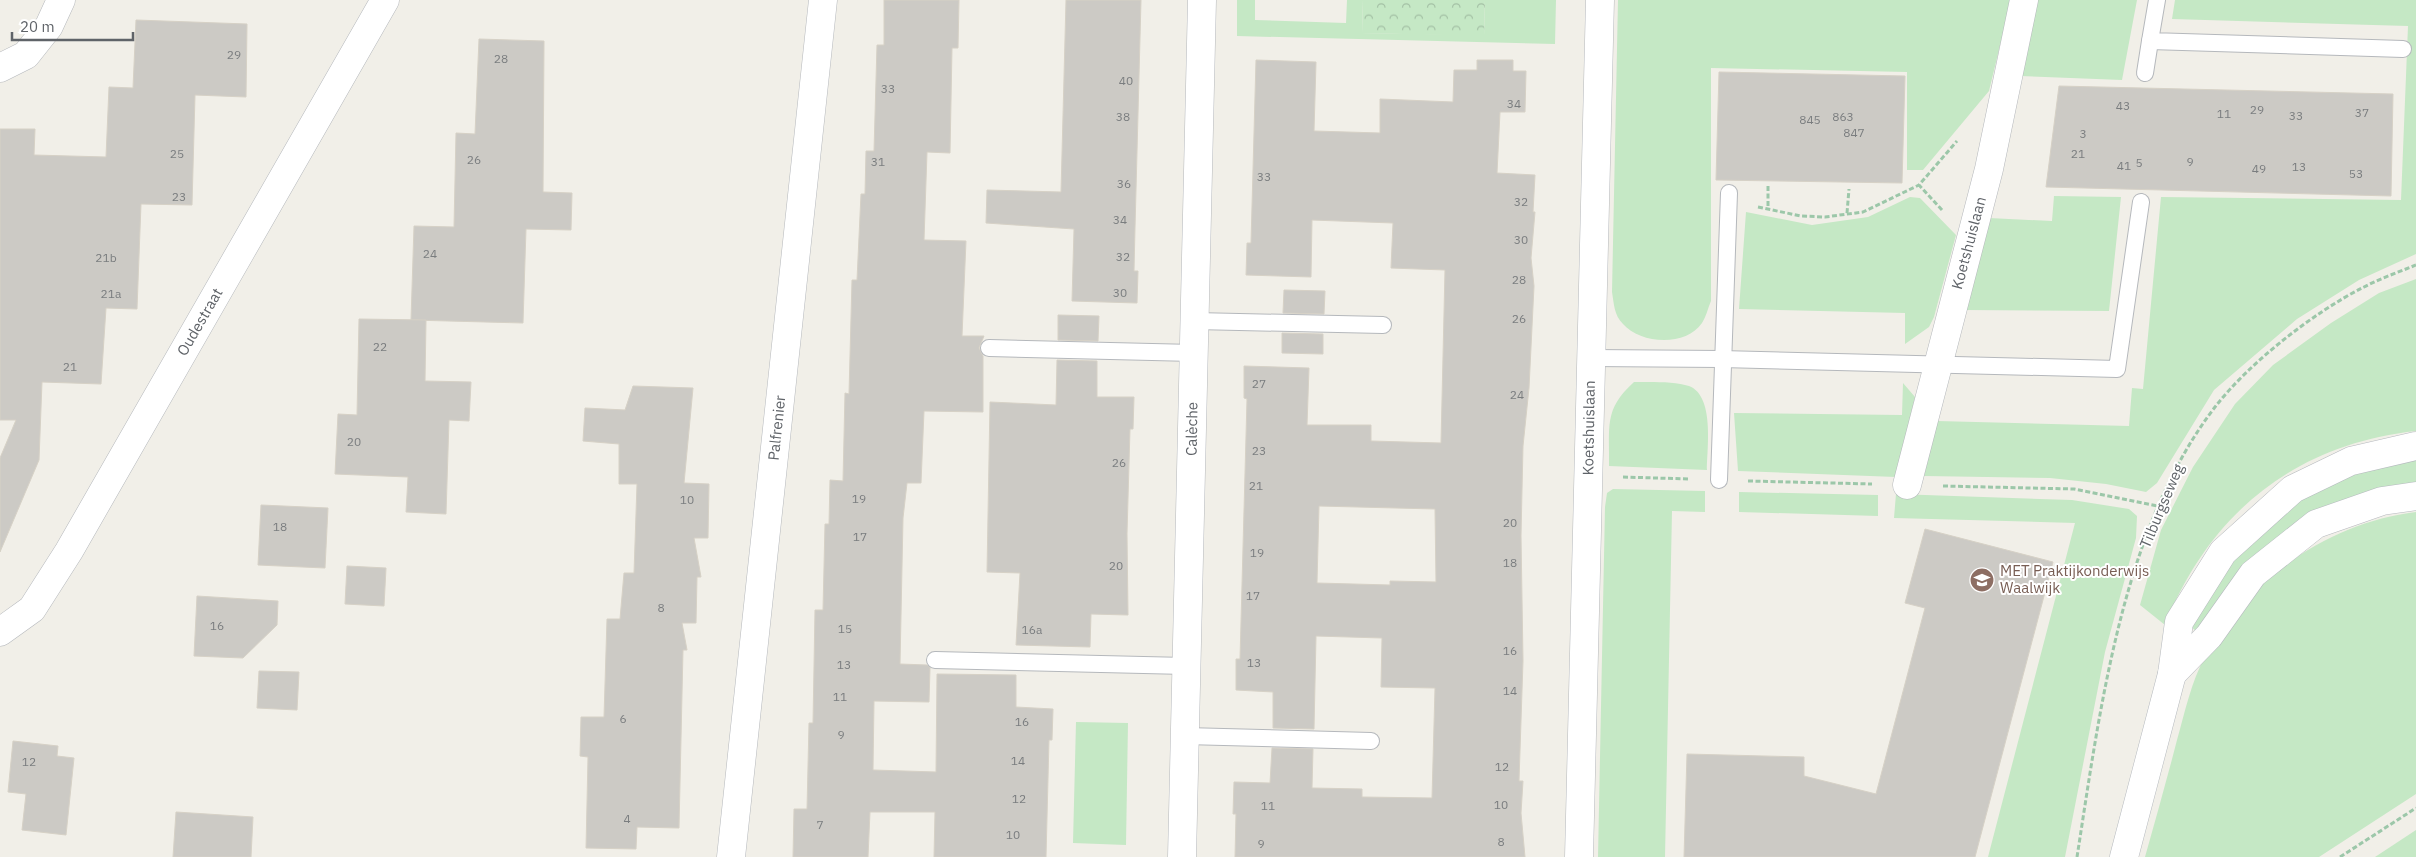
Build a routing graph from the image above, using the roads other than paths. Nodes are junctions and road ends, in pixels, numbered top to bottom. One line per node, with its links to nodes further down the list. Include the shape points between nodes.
1 (61, 0): 10 (street, via 50,26 26,55)
2 (385, 0): 25 (street, Oudestraat, via 68,551 32,609)
3 (823, 0): 31 (street, Palfrenier)
4 (1202, 0): 14 (street, Calèche)
5 (1600, 0): 18 (street, Koetshuislaan)
6 (2024, 0): 20 (street, Koetshuislaan, via 1988,169)
7 (2157, 0): 8 (lane)
8 (2150, 41): 9 (lane); 11 (lane)
9 (2403, 49)
10 (0, 68)
11 (2145, 73)
12 (1728, 193): 19 (lane)
13 (2141, 202): 20 (lane, via 2117,369)
14 (1195, 321): 15 (lane); 17 (street, Calèche)
15 (1383, 324)
16 (989, 348): 17 (lane)
17 (1194, 353): 27 (street, Calèche)
18 (1591, 358): 19 (lane); 33 (street, Koetshuislaan)
19 (1722, 359): 20 (lane); 22 (lane)
20 (1936, 364): 23 (street, Koetshuislaan)
21 (2416, 446): 28 (street, via 2351,461 2293,489 2223,552 2179,622)
22 (1719, 480)
23 (1907, 485)
24 (2416, 496): 28 (street, via 2382,501 2316,524 2253,574 2209,636)
25 (0, 632)
26 (935, 660): 27 (lane)
27 (1186, 666): 29 (street, Calèche)
28 (2172, 674): 34 (street)
29 (1185, 736): 30 (lane); 32 (street, Calèche)
30 (1371, 742)
31 (731, 857)
32 (1182, 857)
33 (1579, 857)
34 (2124, 857)

